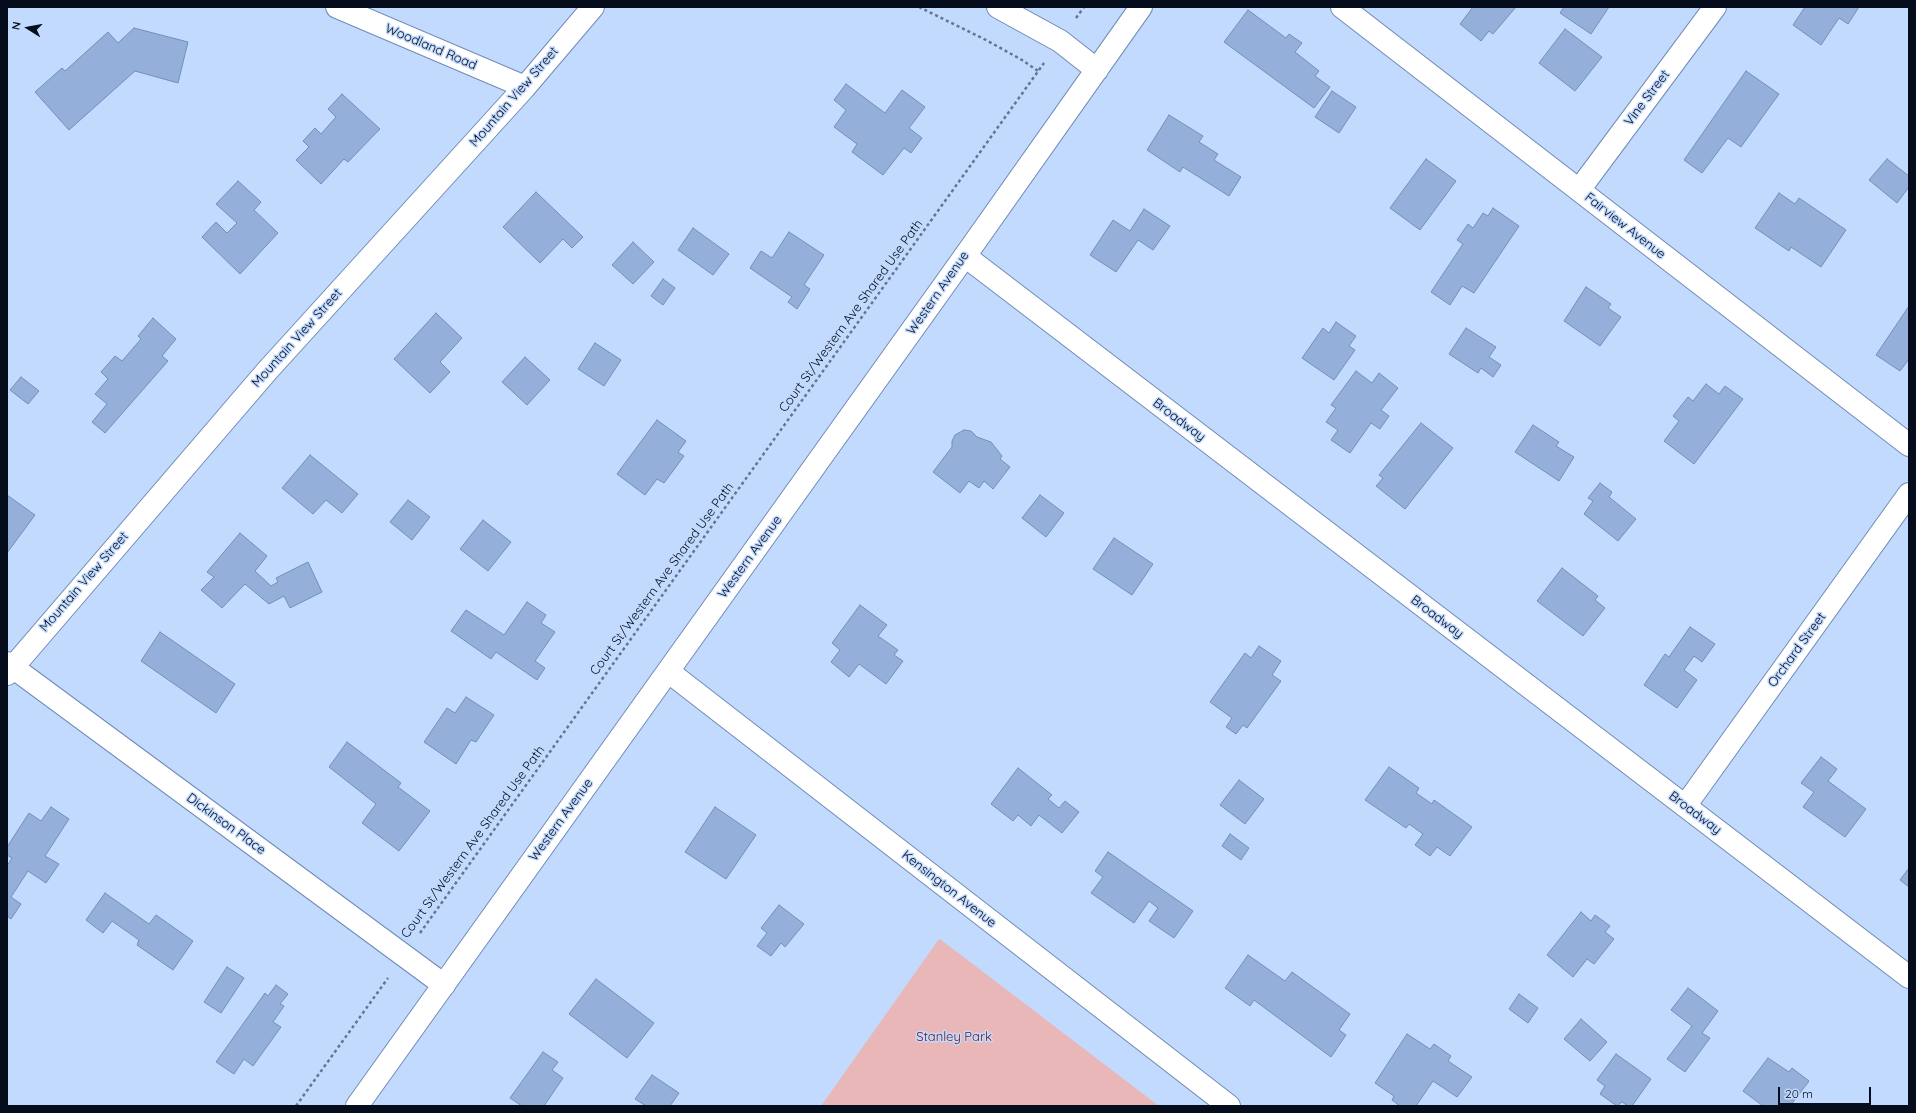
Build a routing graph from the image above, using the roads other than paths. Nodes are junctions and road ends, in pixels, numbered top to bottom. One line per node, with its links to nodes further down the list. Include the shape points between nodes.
1 (337, 7): 8 (street, Woodland Road)
2 (593, 7): 8 (street, Mountain View Street)
3 (998, 7): 7 (street, via 1060,41)
4 (1141, 7): 7 (street, Western Avenue)
5 (1342, 7): 9 (street, Fairview Avenue)
6 (1715, 7): 9 (street, Vine Street)
7 (1097, 70): 10 (street, Western Avenue)
8 (525, 87): 13 (street, Mountain View Street, via 266,371)
9 (1579, 190): 11 (street, Fairview Avenue)
10 (965, 256): 14 (street, Western Avenue); 15 (street, Broadway)
11 (1909, 445)
12 (1909, 494): 15 (street, Orchard Street)
13 (9, 668): 17 (street, Dickinson Place)
14 (668, 672): 17 (street, Western Avenue); 19 (street, Kensington Avenue)
15 (1685, 806): 16 (street, Broadway)
16 (1909, 977)
17 (444, 985): 18 (street, Western Avenue)
18 (357, 1106)
19 (1229, 1106)

